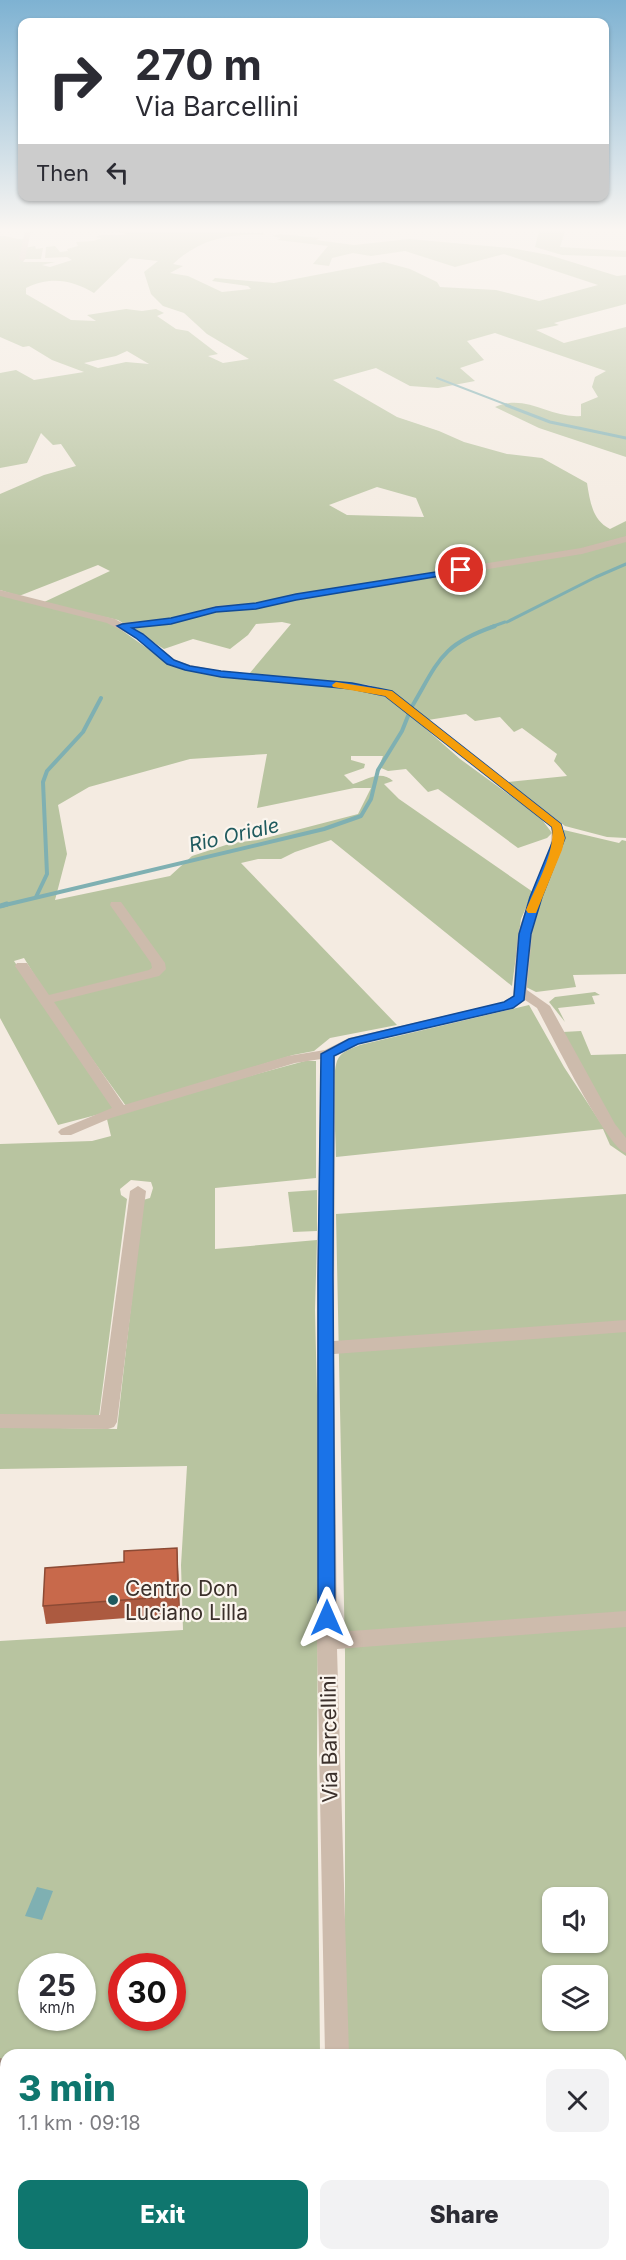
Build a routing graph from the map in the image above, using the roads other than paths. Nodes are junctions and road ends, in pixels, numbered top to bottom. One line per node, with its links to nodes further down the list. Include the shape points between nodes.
1 (626, 539): 3 (street, via 570,553)
2 (0, 593): 3 (street)
3 (122, 626): 6 (street, via 171,662 188,668 388,693 557,826 556,850 525,934)
4 (116, 905): 7 (street, via 159,963 159,969)
5 (22, 966): 7 (street)
6 (522, 992): 8 (street, via 520,998 508,1005 354,1041); 11 (street, via 543,1006 609,1126)
7 (45, 1000): 9 (street)
8 (328, 1054): 9 (street, via 293,1059); 14 (street, Via Barcellini)
9 (121, 1111): 10 (street)
10 (66, 1132)
11 (626, 1149)
12 (138, 1191): 15 (street, via 108,1422)
13 (626, 1326): 14 (street)
14 (325, 1348): 17 (street, Via Barcellini)
15 (0, 1421)
16 (626, 1619): 17 (street)
17 (327, 1641): 18 (street, Via Barcellini)
18 (338, 2049)

